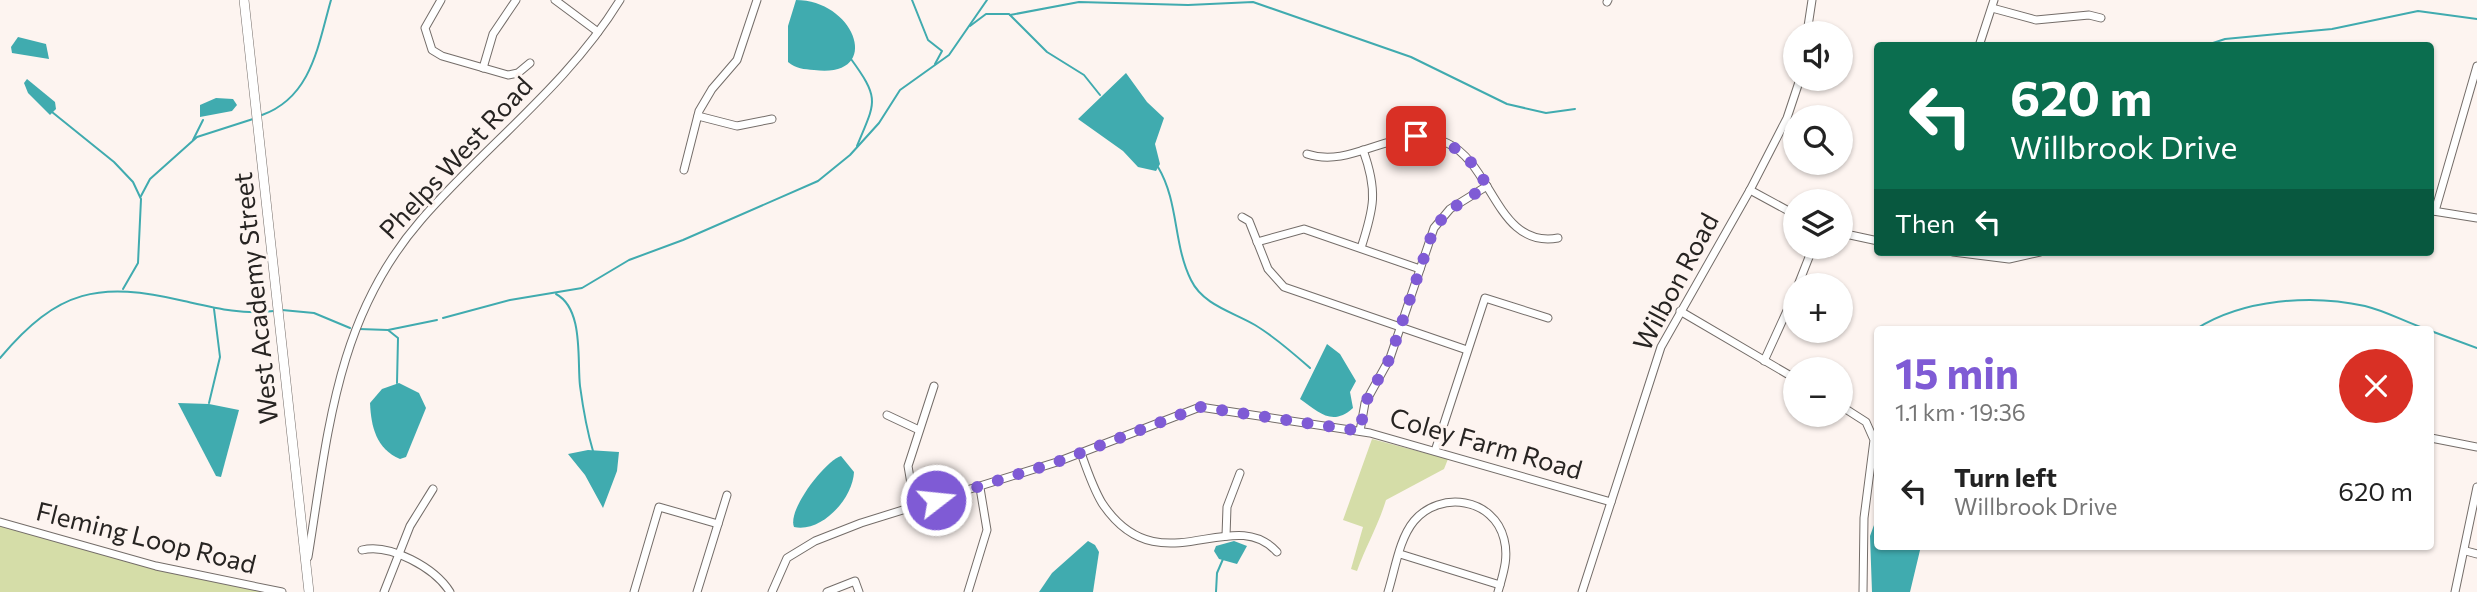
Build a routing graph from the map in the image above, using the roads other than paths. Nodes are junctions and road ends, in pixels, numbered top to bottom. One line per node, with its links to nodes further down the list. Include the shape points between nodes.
1 (244, 0): 69 (main road, West Academy Street)
2 (441, 0): 15 (street, via 425,28 432,50)
3 (516, 0): 15 (street, via 493,34)
4 (555, 0): 11 (street)
5 (620, 0): 11 (street, Phelps West Road)
6 (757, 0): 17 (street, via 737,60 706,97)
7 (1812, 0): 10 (street)
8 (1993, 4): 9 (street, via 2036,20); 12 (street)
9 (2101, 18)
10 (1809, 21)
11 (598, 32): 69 (street, Phelps West Road, via 505,136 421,219 378,282 357,321 341,370)
12 (1980, 42)
13 (530, 63): 15 (street, via 519,73 508,75)
14 (2477, 66): 25 (street)
15 (483, 68)
16 (1796, 91): 23 (street, Wilbon Road)
17 (698, 116): 18 (street, via 737,126); 21 (street)
18 (772, 119)
19 (1363, 150): 20 (street, via 1334,159); 22 (street, via 1407,137 1439,139 1462,151 1478,167); 33 (street, via 1374,197)
20 (1307, 154)
21 (684, 170)
22 (1487, 186): 30 (street, via 1519,230 1548,240); 36 (street, via 1451,209 1434,228)
23 (1750, 190): 24 (street); 37 (street, Wilbon Road)
24 (1783, 208)
25 (2434, 208)
26 (2434, 211): 28 (street)
27 (1242, 217): 32 (street, via 1249,221)
28 (2477, 218)
29 (1853, 235): 31 (street)
30 (1558, 238)
31 (1874, 239)
32 (1257, 242): 33 (street, via 1304,229); 40 (street, via 1268,269 1284,287)
33 (1361, 248): 36 (street)
34 (1985, 256): 35 (street)
35 (2022, 256)
36 (1420, 269): 40 (street)
37 (1680, 311): 42 (street); 58 (street, Wilbon Road, via 1661,347)
38 (1548, 318): 41 (street, via 1485,298)
39 (1783, 319): 42 (street)
40 (1401, 329): 41 (street); 48 (street, via 1365,403)
41 (1467, 350): 51 (street)
42 (1764, 361): 43 (street)
43 (1783, 372)
44 (934, 386): 47 (street)
45 (1853, 414): 83 (street, via 1866,422 1874,440 1864,518)
46 (887, 415): 47 (street)
47 (919, 430): 59 (street, via 908,471)
48 (1360, 431): 51 (street, Coley Farm Road); 52 (street, Coley Farm Road, via 1200,407)
49 (2434, 439): 50 (street)
50 (2477, 447)
51 (1435, 452): 58 (street, Coley Farm Road)
52 (1081, 453): 55 (street, Coley Farm Road); 62 (street, via 1102,503 1137,536 1165,544)
53 (1240, 473): 62 (street, via 1227,508)
54 (2477, 487): 64 (street)
55 (980, 488): 59 (street, Coley Farm Road); 80 (street, via 987,530)
56 (433, 489): 68 (street)
57 (727, 495): 61 (street)
58 (1611, 502): 82 (street, Wilbon Road)
59 (915, 507): 77 (street, Coley Farm Road, via 798,549 783,565)
60 (0, 522): 71 (street, Fleming Loop Road, via 116,556)
61 (718, 524): 75 (street, via 659,507); 76 (street)
62 (1226, 536): 65 (street, via 1262,540)
63 (362, 550): 68 (street, via 373,547)
64 (2466, 551): 67 (street); 84 (street)
65 (1277, 552)
66 (1400, 554): 70 (street); 70 (street, via 1409,529 1424,511 1446,502 1468,503 1486,512 1502,532 1506,559); 81 (street)
67 (2477, 554)
68 (398, 556): 73 (street); 74 (street, via 432,572)
69 (306, 565): 72 (main road, West Academy Street)
70 (1499, 588)
71 (282, 592)
72 (309, 592)
73 (384, 592)
74 (450, 592)
75 (634, 592)
76 (697, 592)
77 (772, 592)
78 (827, 592): 79 (street, via 855,581)
79 (859, 592)
80 (968, 592)
81 (1388, 592)
82 (1582, 592)
83 (1863, 592)
84 (2455, 592)

